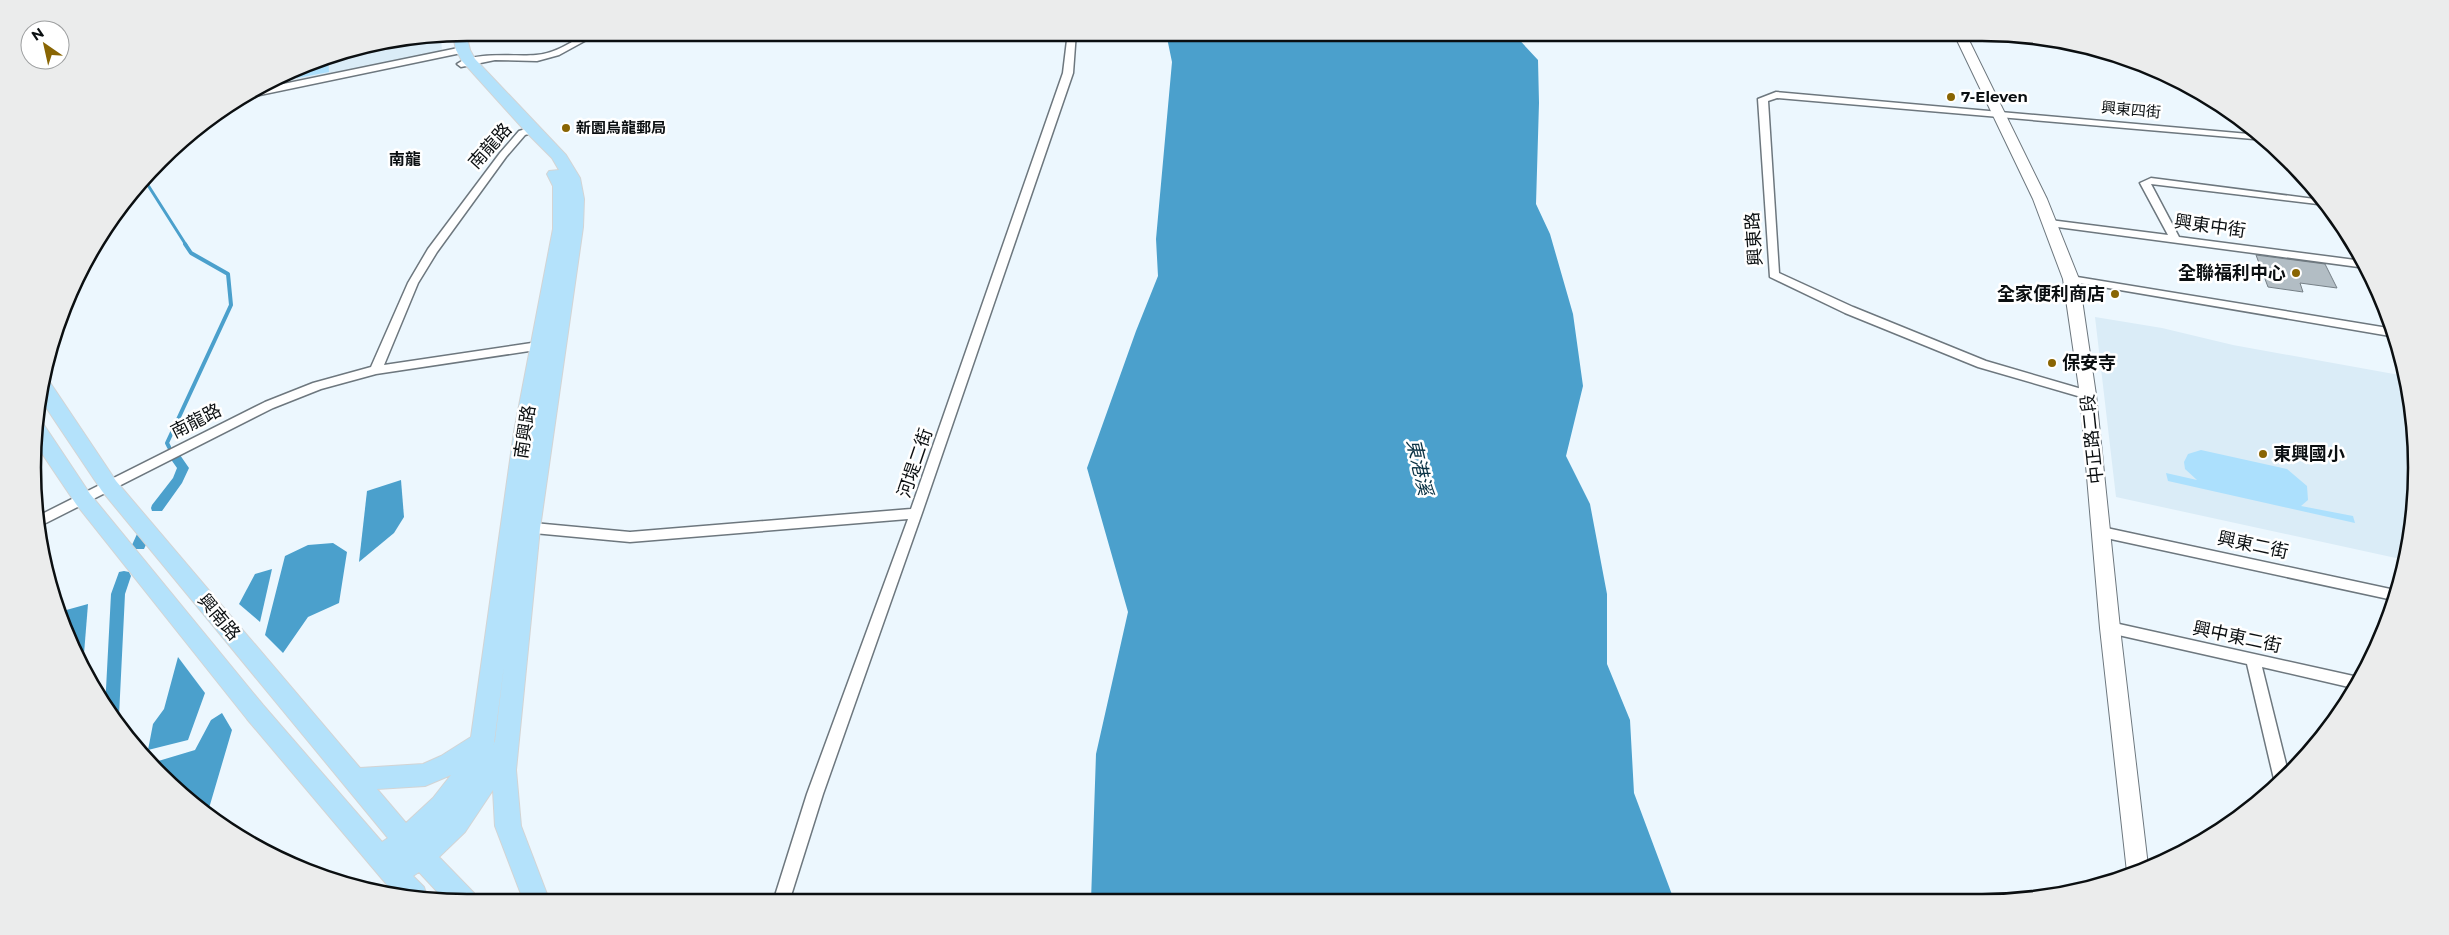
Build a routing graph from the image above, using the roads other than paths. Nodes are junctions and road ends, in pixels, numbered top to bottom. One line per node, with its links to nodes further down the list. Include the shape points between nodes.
1 (454, 41): 5 (main road)
2 (580, 41): 5 (street, via 556,53 536,58)
3 (1071, 41): 23 (street, 河堤二街, via 1065,81)
4 (1963, 41): 7 (main road, 中正路二段)
5 (461, 52): 6 (street); 8 (main road, 南興路)
6 (269, 90)
7 (1998, 113): 9 (street, 興東四街); 11 (main road, 中正路二段); 19 (street, 興東路, via 1776,95 1763,99 1774,275 1849,310 1982,364)
8 (527, 132): 16 (main road, 南興路, via 548,159 561,186 561,229); 17 (street, 南龍路, via 476,190 432,251 413,283)
9 (2251, 137)
10 (2315, 202): 12 (street, via 2151,181 2145,183)
11 (2050, 223): 12 (street, 興東中街); 14 (main road, 中正路二段)
12 (2175, 239): 13 (street, 興東中街)
13 (2356, 264)
14 (2071, 279): 15 (street); 19 (main road, 中正路二段)
15 (2385, 331)
16 (549, 345): 17 (street, 南龍路); 25 (main road, 南興路)
17 (376, 370): 21 (street, 南龍路, via 317,386 270,405)
18 (48, 394): 21 (main road, 興南路)
19 (2088, 394): 26 (main road, 中正路二段)
20 (42, 438): 22 (main road, 興南路)
21 (109, 486): 22 (street, 南龍路); 34 (main road, 興南路)
22 (83, 499): 24 (street, 南龍路); 37 (main road, 興南路, via 255,712)
23 (916, 513): 25 (street, via 630,537); 41 (street, 河堤二街, via 815,794)
24 (45, 519)
25 (520, 527): 31 (main road, 南興路); 32 (main road, 南興路)
26 (2102, 532): 27 (street, 興東二街); 28 (main road, 中正路二段)
27 (2388, 594)
28 (2110, 628): 29 (street, 興中東二街); 36 (main road, 中正路二段)
29 (2253, 659): 30 (street, 興中東二街); 33 (street)
30 (2351, 681)
31 (507, 742): 35 (main road, 南興路, via 483,786 456,824); 40 (main road, 南興路, via 504,770 508,826)
32 (482, 743): 34 (main road, via 450,764 425,775); 35 (main road, 南興路, via 459,784)
33 (2280, 772)
34 (355, 779): 35 (main road, 興南路)
35 (412, 848): 37 (main road, 南興路); 39 (main road)
36 (2136, 864)
37 (387, 867): 38 (main road)
38 (409, 890)
39 (457, 894)
40 (534, 894)
41 (784, 894)

